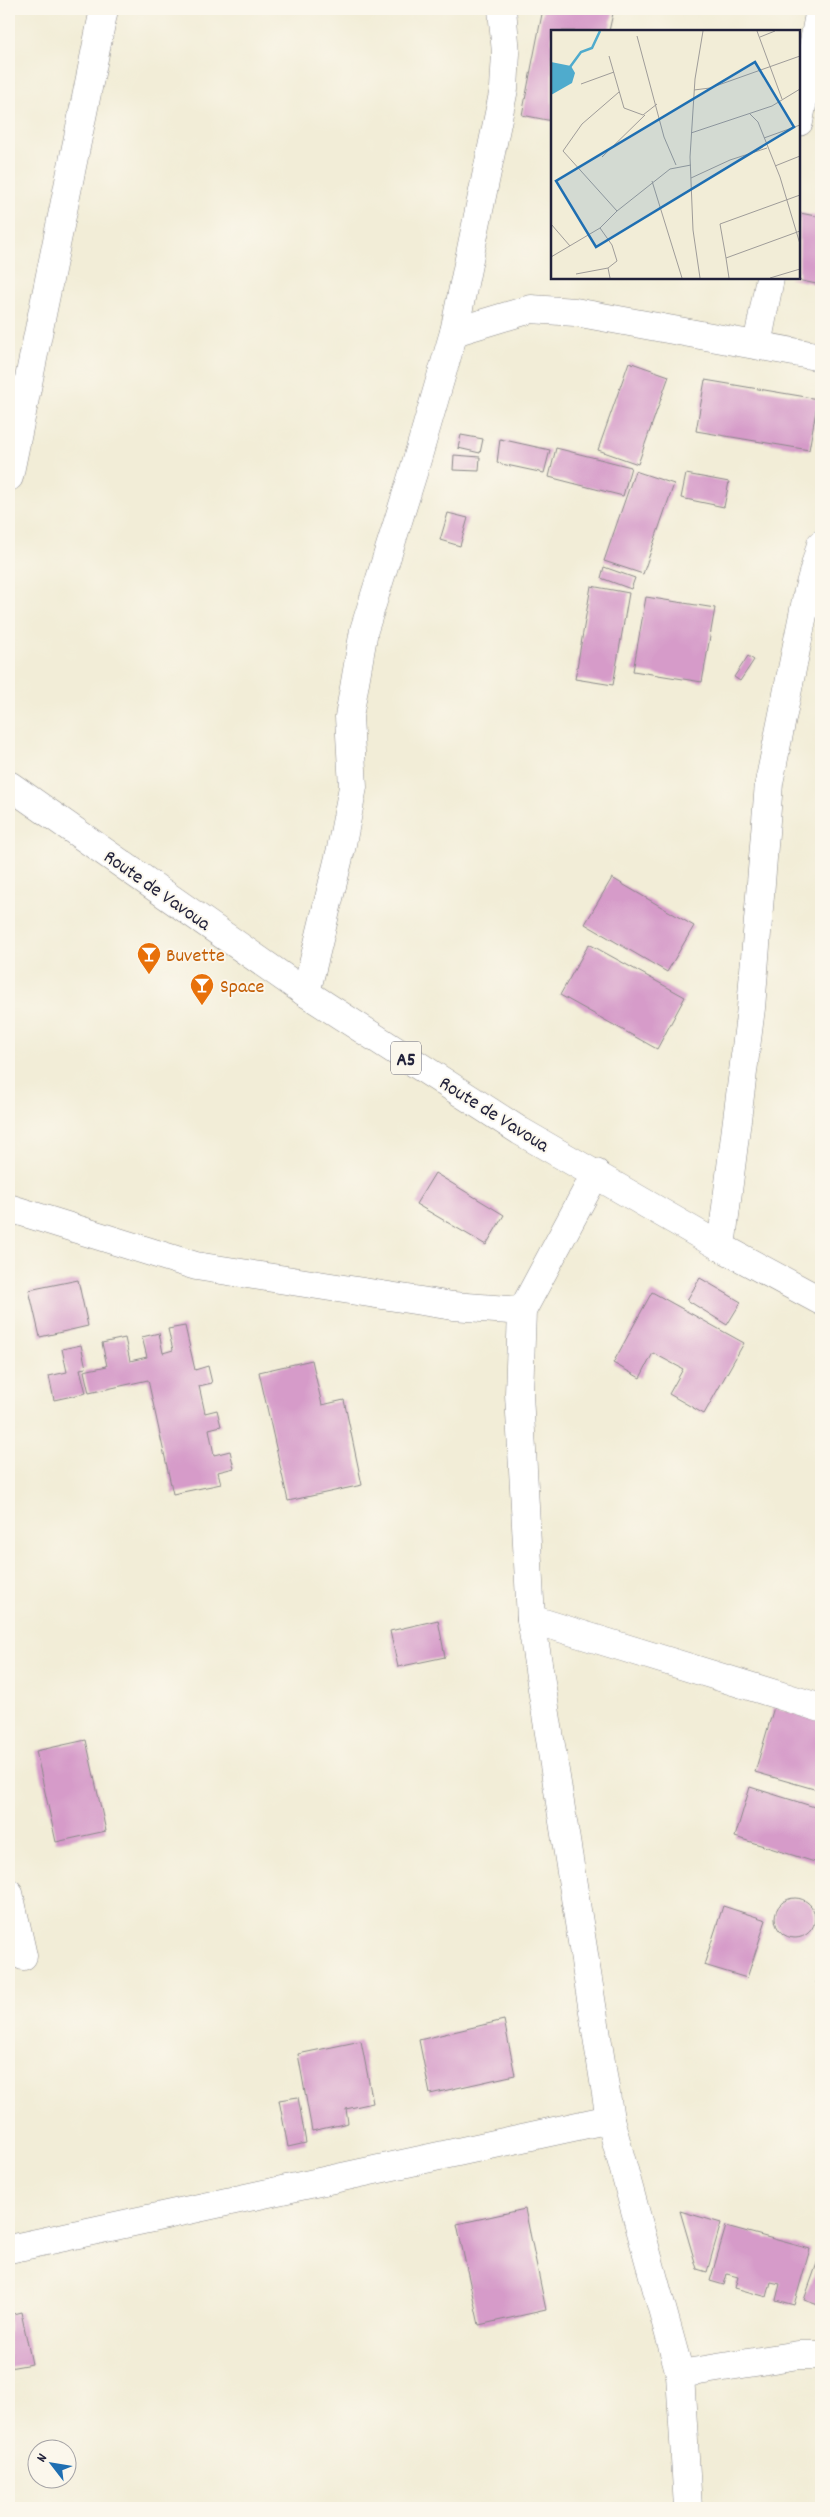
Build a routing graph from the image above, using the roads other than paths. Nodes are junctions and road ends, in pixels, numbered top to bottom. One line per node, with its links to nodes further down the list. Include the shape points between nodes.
1 (104, 9): 9 (street)
2 (502, 9): 6 (street, via 506,53 504,89)
3 (820, 9): 4 (street)
4 (800, 117)
5 (770, 279): 7 (street)
6 (454, 332): 7 (street, via 531,309 575,312); 12 (street, via 364,630 349,717 353,787)
7 (757, 345): 8 (street)
8 (821, 357)
9 (9, 477)
10 (821, 544): 15 (street, via 807,595 770,783 751,1008)
11 (9, 785): 12 (street, Route de Vavoua / A5)
12 (306, 993): 13 (street, Route de Vavoua / A5, via 520,1131)
13 (596, 1173): 15 (street, Route de Vavoua / A5); 17 (street)
14 (9, 1208): 17 (street, via 196,1266 453,1306)
15 (721, 1247): 16 (street, Route de Vavoua / A5)
16 (821, 1301)
17 (522, 1311): 18 (street, via 519,1394)
18 (531, 1619): 19 (street); 22 (street)
19 (821, 1708)
20 (9, 1893): 21 (street)
21 (23, 1956)
22 (610, 2119): 23 (street); 25 (street)
23 (9, 2249)
24 (821, 2355): 25 (street, via 798,2355)
25 (680, 2374): 26 (street)
26 (688, 2508)

